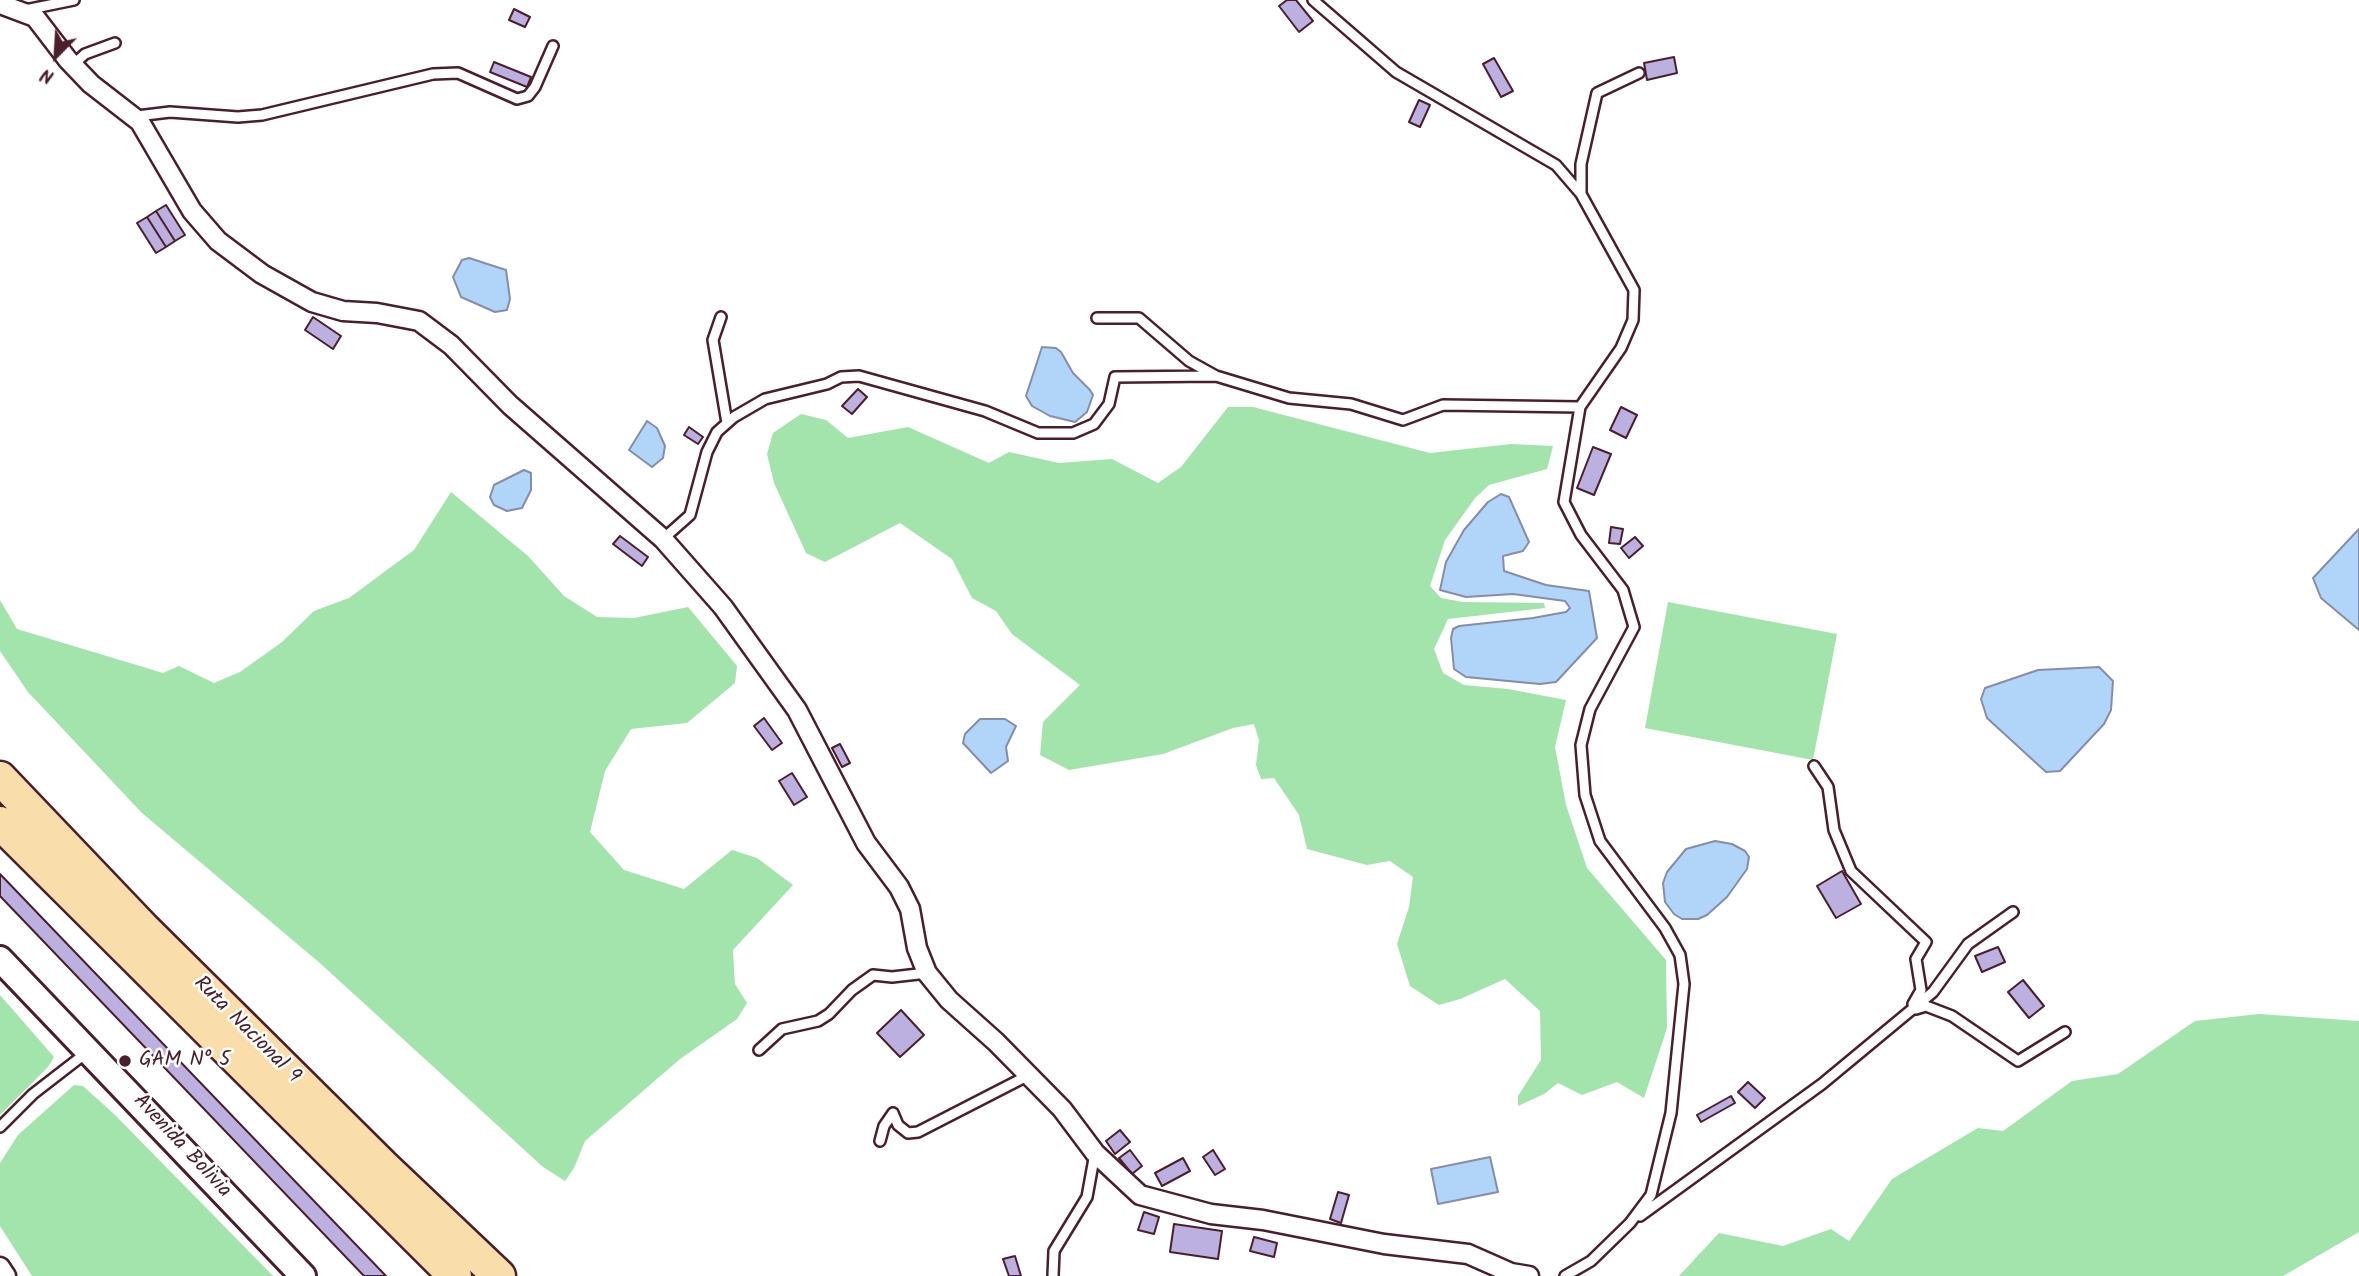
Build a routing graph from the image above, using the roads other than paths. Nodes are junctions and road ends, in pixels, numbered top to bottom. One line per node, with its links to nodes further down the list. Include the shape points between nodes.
1 (75, 0): 4 (lane)
2 (1313, 0): 10 (lane, via 1396,72 1556,165)
3 (0, 4): 4 (street)
4 (18, 12): 7 (street, via 35,17)
5 (115, 43): 7 (lane, via 85,54)
6 (553, 46): 9 (lane, via 535,87 528,96 517,99 458,73 433,74 262,115 170,112)
7 (73, 65): 9 (street)
8 (1639, 73): 10 (lane, via 1597,93 1581,164)
9 (134, 116): 16 (street, via 155,143 192,211 227,249 312,302 419,321)
10 (1581, 194): 14 (lane, via 1634,290 1633,320 1621,348)
11 (721, 317): 15 (lane, via 713,340)
12 (1097, 318): 13 (lane, via 1139,318 1189,361)
13 (1216, 376): 14 (lane, via 1289,398 1351,404 1403,421 1443,405); 15 (lane, via 1115,377 1109,404 1094,424 1073,433 1038,433 985,411 859,376 765,399)
14 (1580, 407): 31 (lane, via 1564,502 1581,535 1623,590 1633,627 1590,709 1581,744 1585,795 1600,841 1680,955 1684,984 1661,1164 1651,1195)
15 (727, 423): 16 (lane, via 707,452 690,515)
16 (663, 539): 22 (street, via 723,607 797,709 866,843 910,909)
17 (1814, 766): 23 (lane, via 1828,787 1834,830 1851,871 1926,942 1916,959 1921,990)
18 (0, 778): 37 (highway, Ruta Nacional 9, via 144,929)
19 (0, 823): 36 (highway, Ruta Nacional 9)
20 (2013, 912): 23 (lane, via 1968,944 1933,992)
21 (0, 958): 26 (street, Avenida Bolivia)
22 (926, 973): 25 (lane, via 873,975 829,1014 782,1029); 27 (street)
23 (1909, 1012): 24 (lane, via 1926,1006 1952,1016 2018,1061); 31 (lane, via 1822,1084)
24 (2064, 1032)
25 (759, 1050)
26 (89, 1051): 28 (lane, via 33,1094); 35 (street, Avenida Bolivia)
27 (1029, 1076): 29 (lane, via 918,1132 908,1133 898,1125 894,1113); 30 (street, via 1062,1109)
28 (0, 1127)
29 (880, 1141)
30 (1095, 1153): 33 (street, via 1140,1195 1163,1203 1384,1244 1468,1254); 38 (lane, via 1087,1197 1054,1251)
31 (1630, 1223): 40 (lane, via 1591,1261)
32 (0, 1267): 34 (street)
33 (1510, 1275): 39 (street)
34 (6, 1276)
35 (303, 1276)
36 (455, 1276)
37 (499, 1276)
38 (1053, 1276)
39 (1529, 1276)
40 (1565, 1276)

